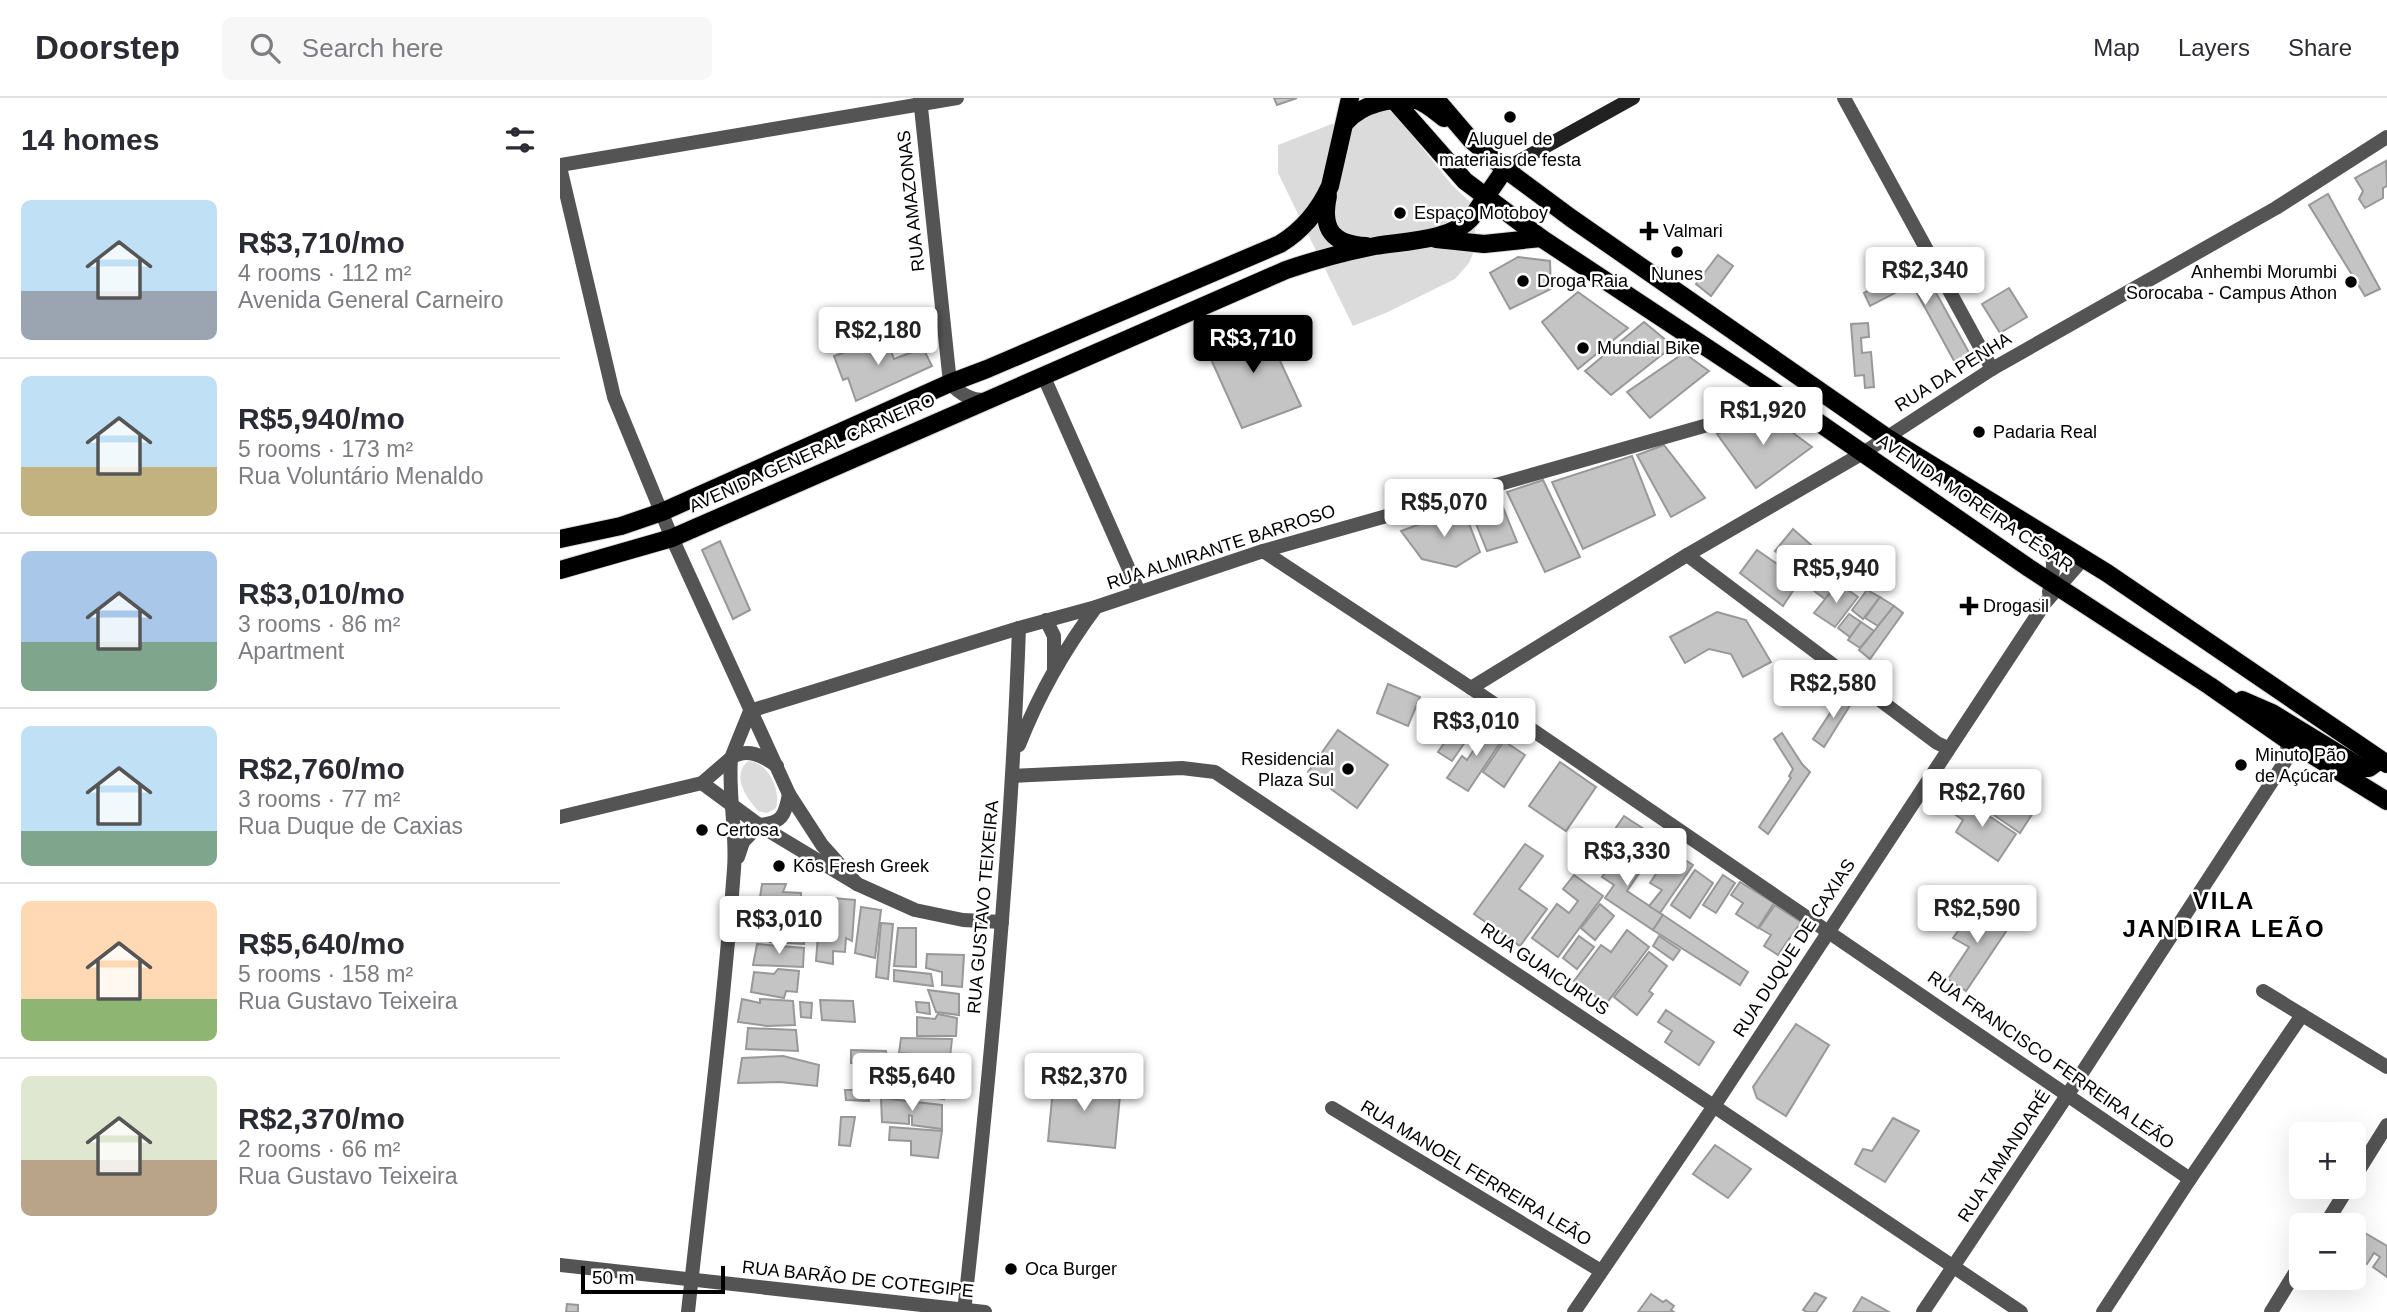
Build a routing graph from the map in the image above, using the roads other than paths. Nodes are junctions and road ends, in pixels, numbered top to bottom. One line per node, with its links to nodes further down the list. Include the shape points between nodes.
1 (957, 98): 7 (street)
2 (1350, 98): 8 (main road)
3 (1435, 98): 10 (main road)
4 (1633, 98): 12 (main road)
5 (1844, 98): 18 (street)
6 (1392, 99): 8 (main road, via 1366,106); 10 (main road, via 1417,100); 14 (main road, AVENIDA MOREIRA CÉSAR, via 1465,181)
7 (920, 101): 11 (street); 20 (street, RUA AMAZONAS)
8 (1346, 122): 13 (main road)
9 (2387, 137): 18 (street, RUA DA PENHA, via 2276,208)
10 (1471, 140): 12 (main road, AVENIDA MOREIRA CÉSAR)
11 (560, 166): 25 (street, via 614,397)
12 (1505, 169): 14 (main road); 23 (main road, AVENIDA MOREIRA CÉSAR)
13 (1331, 186): 17 (main road, via 1325,212 1329,231 1342,242); 20 (main road, AVENIDA GENERAL CARNEIRO, via 1300,229 1268,250)
14 (1486, 198): 15 (main road, via 1467,223); 16 (main road, AVENIDA MOREIRA CÉSAR)
15 (1429, 238): 16 (main road, via 1484,244); 17 (main road, AVENIDA GENERAL CARNEIRO)
16 (1541, 238): 22 (main road, AVENIDA MOREIRA CÉSAR)
17 (1373, 247): 19 (main road, AVENIDA GENERAL CARNEIRO, via 1269,276)
18 (1992, 369): 23 (street, RUA DA PENHA)
19 (1043, 375): 21 (main road, AVENIDA GENERAL CARNEIRO); 34 (street)
20 (950, 383): 21 (street, via 963,394); 25 (main road, AVENIDA GENERAL CARNEIRO)
21 (987, 400): 27 (main road, AVENIDA GENERAL CARNEIRO)
22 (1789, 402): 24 (main road, AVENIDA MOREIRA CÉSAR); 29 (street, RUA ALMIRANTE BARROSO)
23 (1886, 437): 24 (street, RUA DA PENHA); 26 (main road, AVENIDA MOREIRA CÉSAR)
24 (1863, 453): 30 (street, RUA DA PENHA); 33 (main road, AVENIDA MOREIRA CÉSAR)
25 (662, 512): 27 (street); 28 (main road, AVENIDA GENERAL CARNEIRO)
26 (2038, 530): 31 (main road, AVENIDA MOREIRA CÉSAR); 33 (street, via 2054,558)
27 (672, 538): 32 (main road, AVENIDA GENERAL CARNEIRO); 42 (street)
28 (560, 539)
29 (1263, 551): 34 (street, RUA ALMIRANTE BARROSO); 40 (street, RUA FRANCISCO FERREIRA LEÃO)
30 (1687, 555): 40 (street, RUA DA PENHA); 45 (street)
31 (2084, 558): 33 (street); 48 (main road, AVENIDA MOREIRA CÉSAR)
32 (560, 570)
33 (2055, 584): 39 (main road, AVENIDA MOREIRA CÉSAR); 45 (street, RUA DUQUE DE CAXIAS)
34 (1139, 592): 35 (street, RUA ALMIRANTE BARROSO)
35 (1096, 607): 36 (street, RUA ALMIRANTE BARROSO); 38 (street, RUA GUSTAVO TEIXEIRA)
36 (1046, 620): 37 (street, RUA ALMIRANTE BARROSO); 38 (street, RUA GUSTAVO TEIXEIRA, via 1054,636)
37 (1019, 628): 41 (street, RUA ALMIRANTE BARROSO); 46 (street, RUA GUSTAVO TEIXEIRA)
38 (1054, 671): 46 (street, RUA GUSTAVO TEIXEIRA)
39 (2210, 686): 44 (main road, AVENIDA MOREIRA CÉSAR); 48 (main road, via 2272,713 2362,768)
40 (1471, 688): 60 (street, RUA FRANCISCO FERREIRA LEÃO)
41 (787, 699): 42 (street, RUA ALMIRANTE BARROSO); 43 (street, RUA ALMIRANTE BARROSO, via 767,713)
42 (750, 711): 43 (street); 47 (street)
43 (761, 734): 49 (street)
44 (2283, 737): 53 (main road, AVENIDA MOREIRA CÉSAR); 64 (street, RUA TAMANDARÉ, via 2288,757)
45 (1948, 748): 60 (street, RUA DUQUE DE CAXIAS)
46 (1014, 756): 50 (street, RUA GUSTAVO TEIXEIRA)
47 (731, 758): 49 (street, via 754,754); 51 (street); 54 (street)
48 (2385, 759)
49 (777, 766): 52 (street)
50 (1013, 776): 59 (street, RUA GUSTAVO TEIXEIRA); 65 (street, RUA GUAICURUS, via 1182,768 1215,772)
51 (702, 783): 54 (street); 55 (street)
52 (789, 794): 56 (street, via 781,818); 58 (street, via 822,845)
53 (2387, 801)
54 (730, 802): 56 (street); 57 (street)
55 (560, 817)
56 (759, 825): 57 (street, via 743,842); 58 (street)
57 (735, 865): 73 (street)
58 (857, 884): 59 (street, via 915,910)
59 (1002, 922): 75 (street, RUA GUSTAVO TEIXEIRA)
60 (1828, 930): 64 (street, RUA FRANCISCO FERREIRA LEÃO); 65 (street, RUA DUQUE DE CAXIAS)
61 (2263, 990): 62 (street)
62 (2302, 1015): 63 (street); 69 (street)
63 (2387, 1067)
64 (2067, 1095): 69 (street, RUA FRANCISCO FERREIRA LEÃO); 71 (street, RUA TAMANDARÉ)
65 (1714, 1106): 71 (street, RUA GUAICURUS); 72 (street, RUA DUQUE DE CAXIAS)
66 (1332, 1108): 72 (street, RUA MANOEL FERREIRA LEÃO)
67 (2387, 1125): 68 (street)
68 (2366, 1159)
69 (2190, 1179): 81 (street)
70 (560, 1265): 73 (street, RUA BARÃO DE COTEGIPE)
71 (1954, 1266): 79 (street, RUA TAMANDARÉ); 80 (street, RUA GUAICURUS)
72 (1601, 1271): 78 (street, RUA DUQUE DE CAXIAS)
73 (691, 1281): 75 (street, RUA BARÃO DE COTEGIPE); 76 (street)
74 (2289, 1283): 82 (street)
75 (964, 1311): 77 (street, RUA BARÃO DE COTEGIPE)
76 (688, 1312)
77 (985, 1312)
78 (1574, 1312)
79 (1923, 1312)
80 (2021, 1312)
81 (2103, 1312)
82 (2271, 1312)

